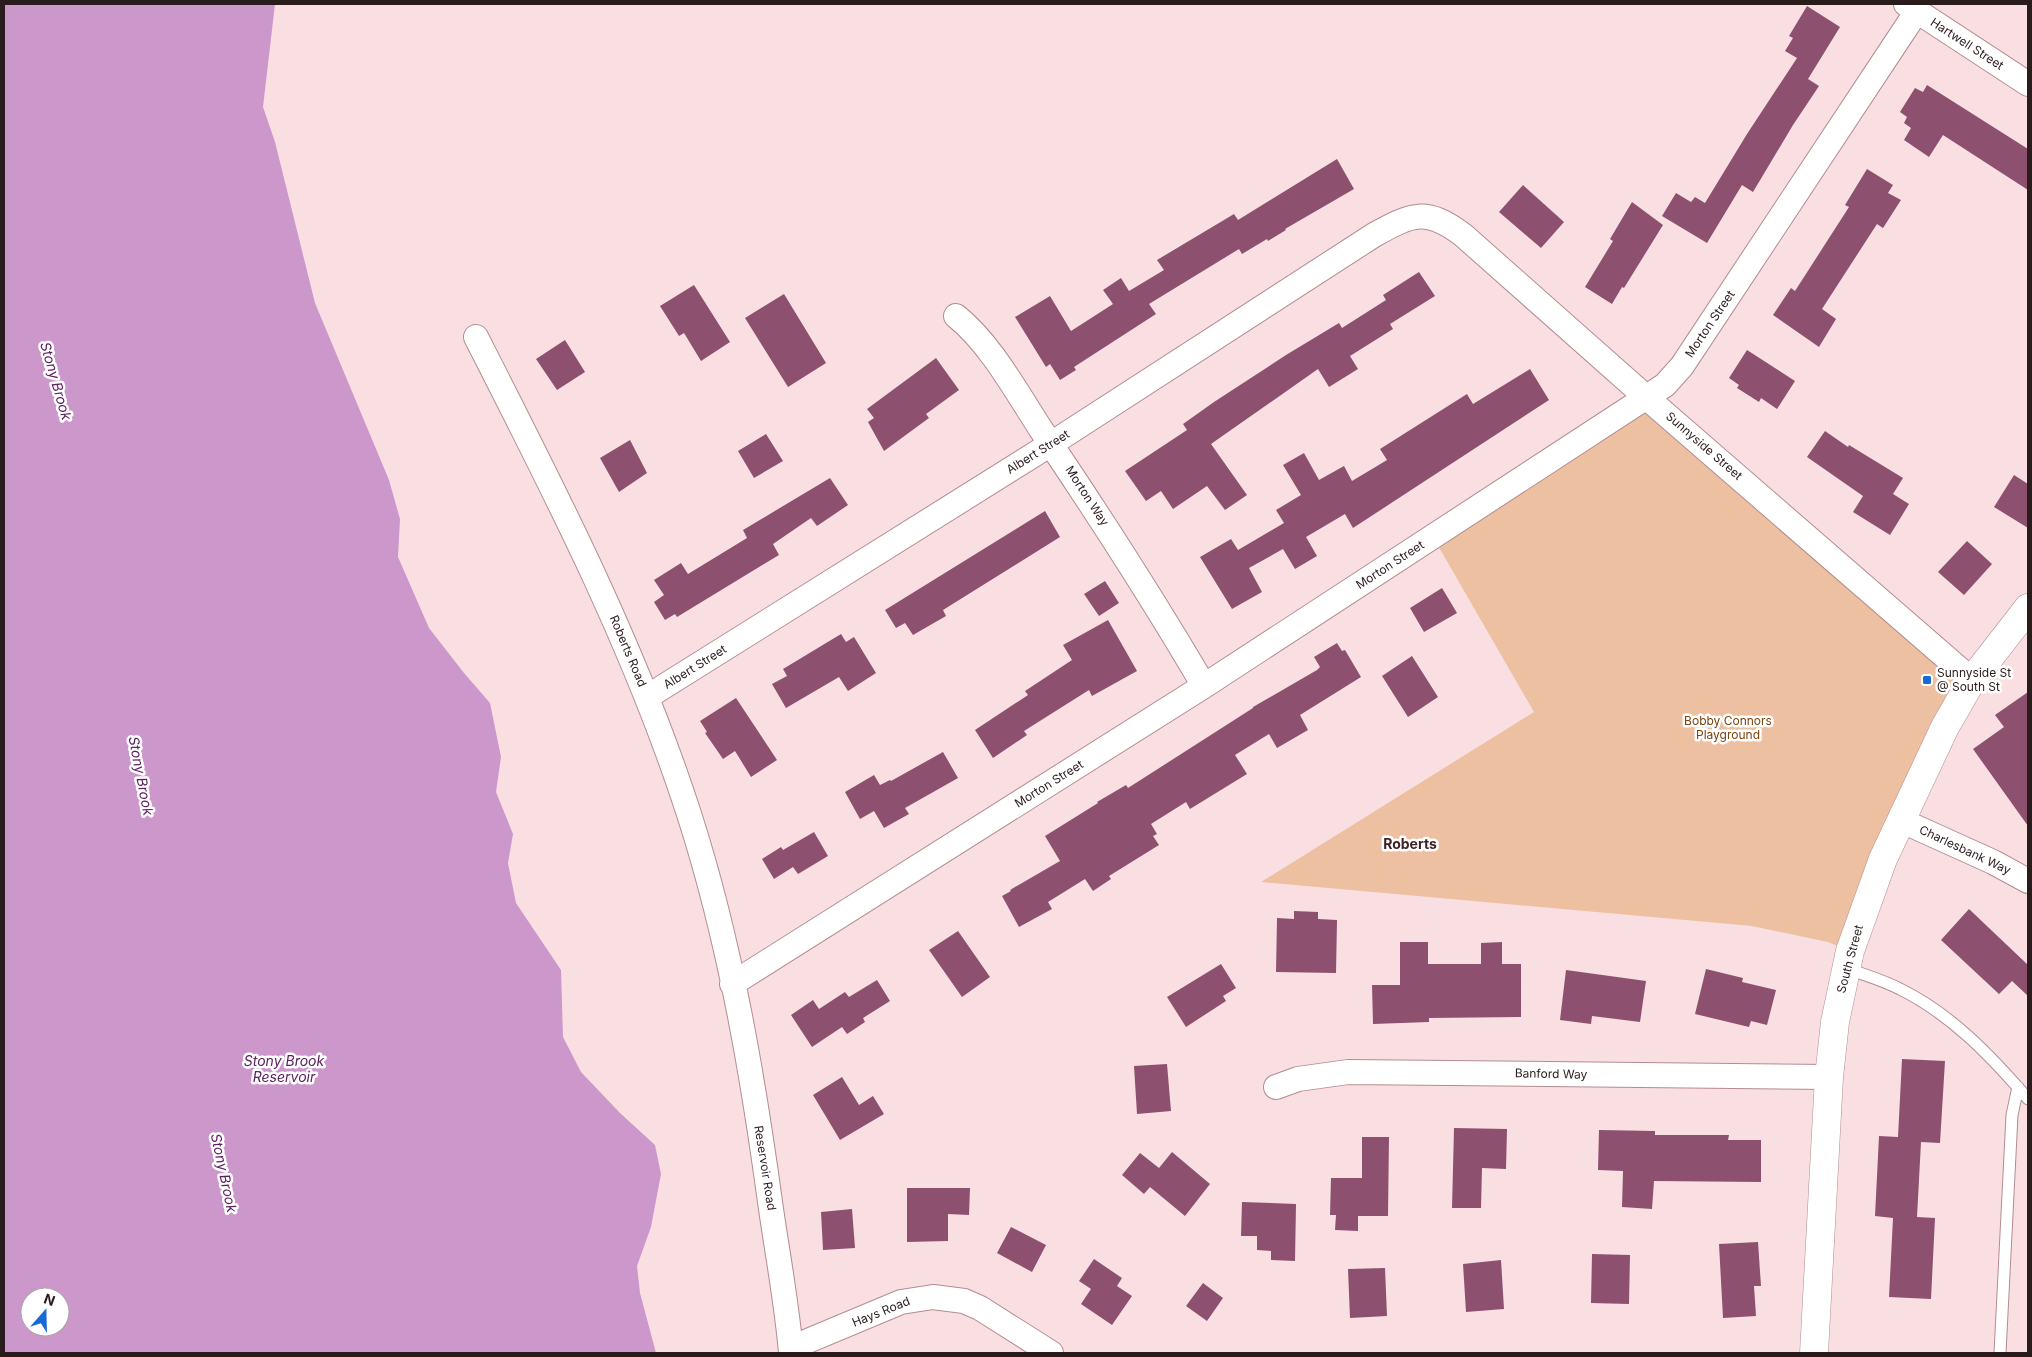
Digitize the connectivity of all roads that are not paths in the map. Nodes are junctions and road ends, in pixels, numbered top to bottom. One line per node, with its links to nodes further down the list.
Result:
1 (1912, 7): 2 (street, Hartwell Street); 6 (street, Morton Street)
2 (2028, 84)
3 (1431, 218): 6 (street, Sunnyside Street); 7 (street, Albert Street)
4 (956, 316): 7 (street, Morton Way)
5 (476, 337): 11 (street, Roberts Road)
6 (1647, 398): 9 (street, Sunnyside Street); 10 (street, Morton Street)
7 (1051, 444): 10 (street, Morton Way); 11 (street, Albert Street)
8 (2028, 608): 9 (main road, South Street)
9 (1972, 680): 12 (main road, South Street)
10 (1204, 686): 15 (street, Morton Street)
11 (648, 697): 15 (street, Roberts Road)
12 (1900, 820): 13 (street, Charlesbank Way); 14 (main road, South Street)
13 (2028, 881)
14 (1846, 968): 16 (main road, South Street); 18 (lane)
15 (732, 984): 20 (street, Reservoir Road)
16 (1829, 1077): 17 (street, Banford Way); 22 (main road, South Street)
17 (1276, 1087)
18 (2018, 1087): 19 (lane); 23 (lane)
19 (2028, 1099)
20 (791, 1351): 21 (street, Hays Road)
21 (1051, 1353)
22 (1814, 1353)
23 (2000, 1353)

